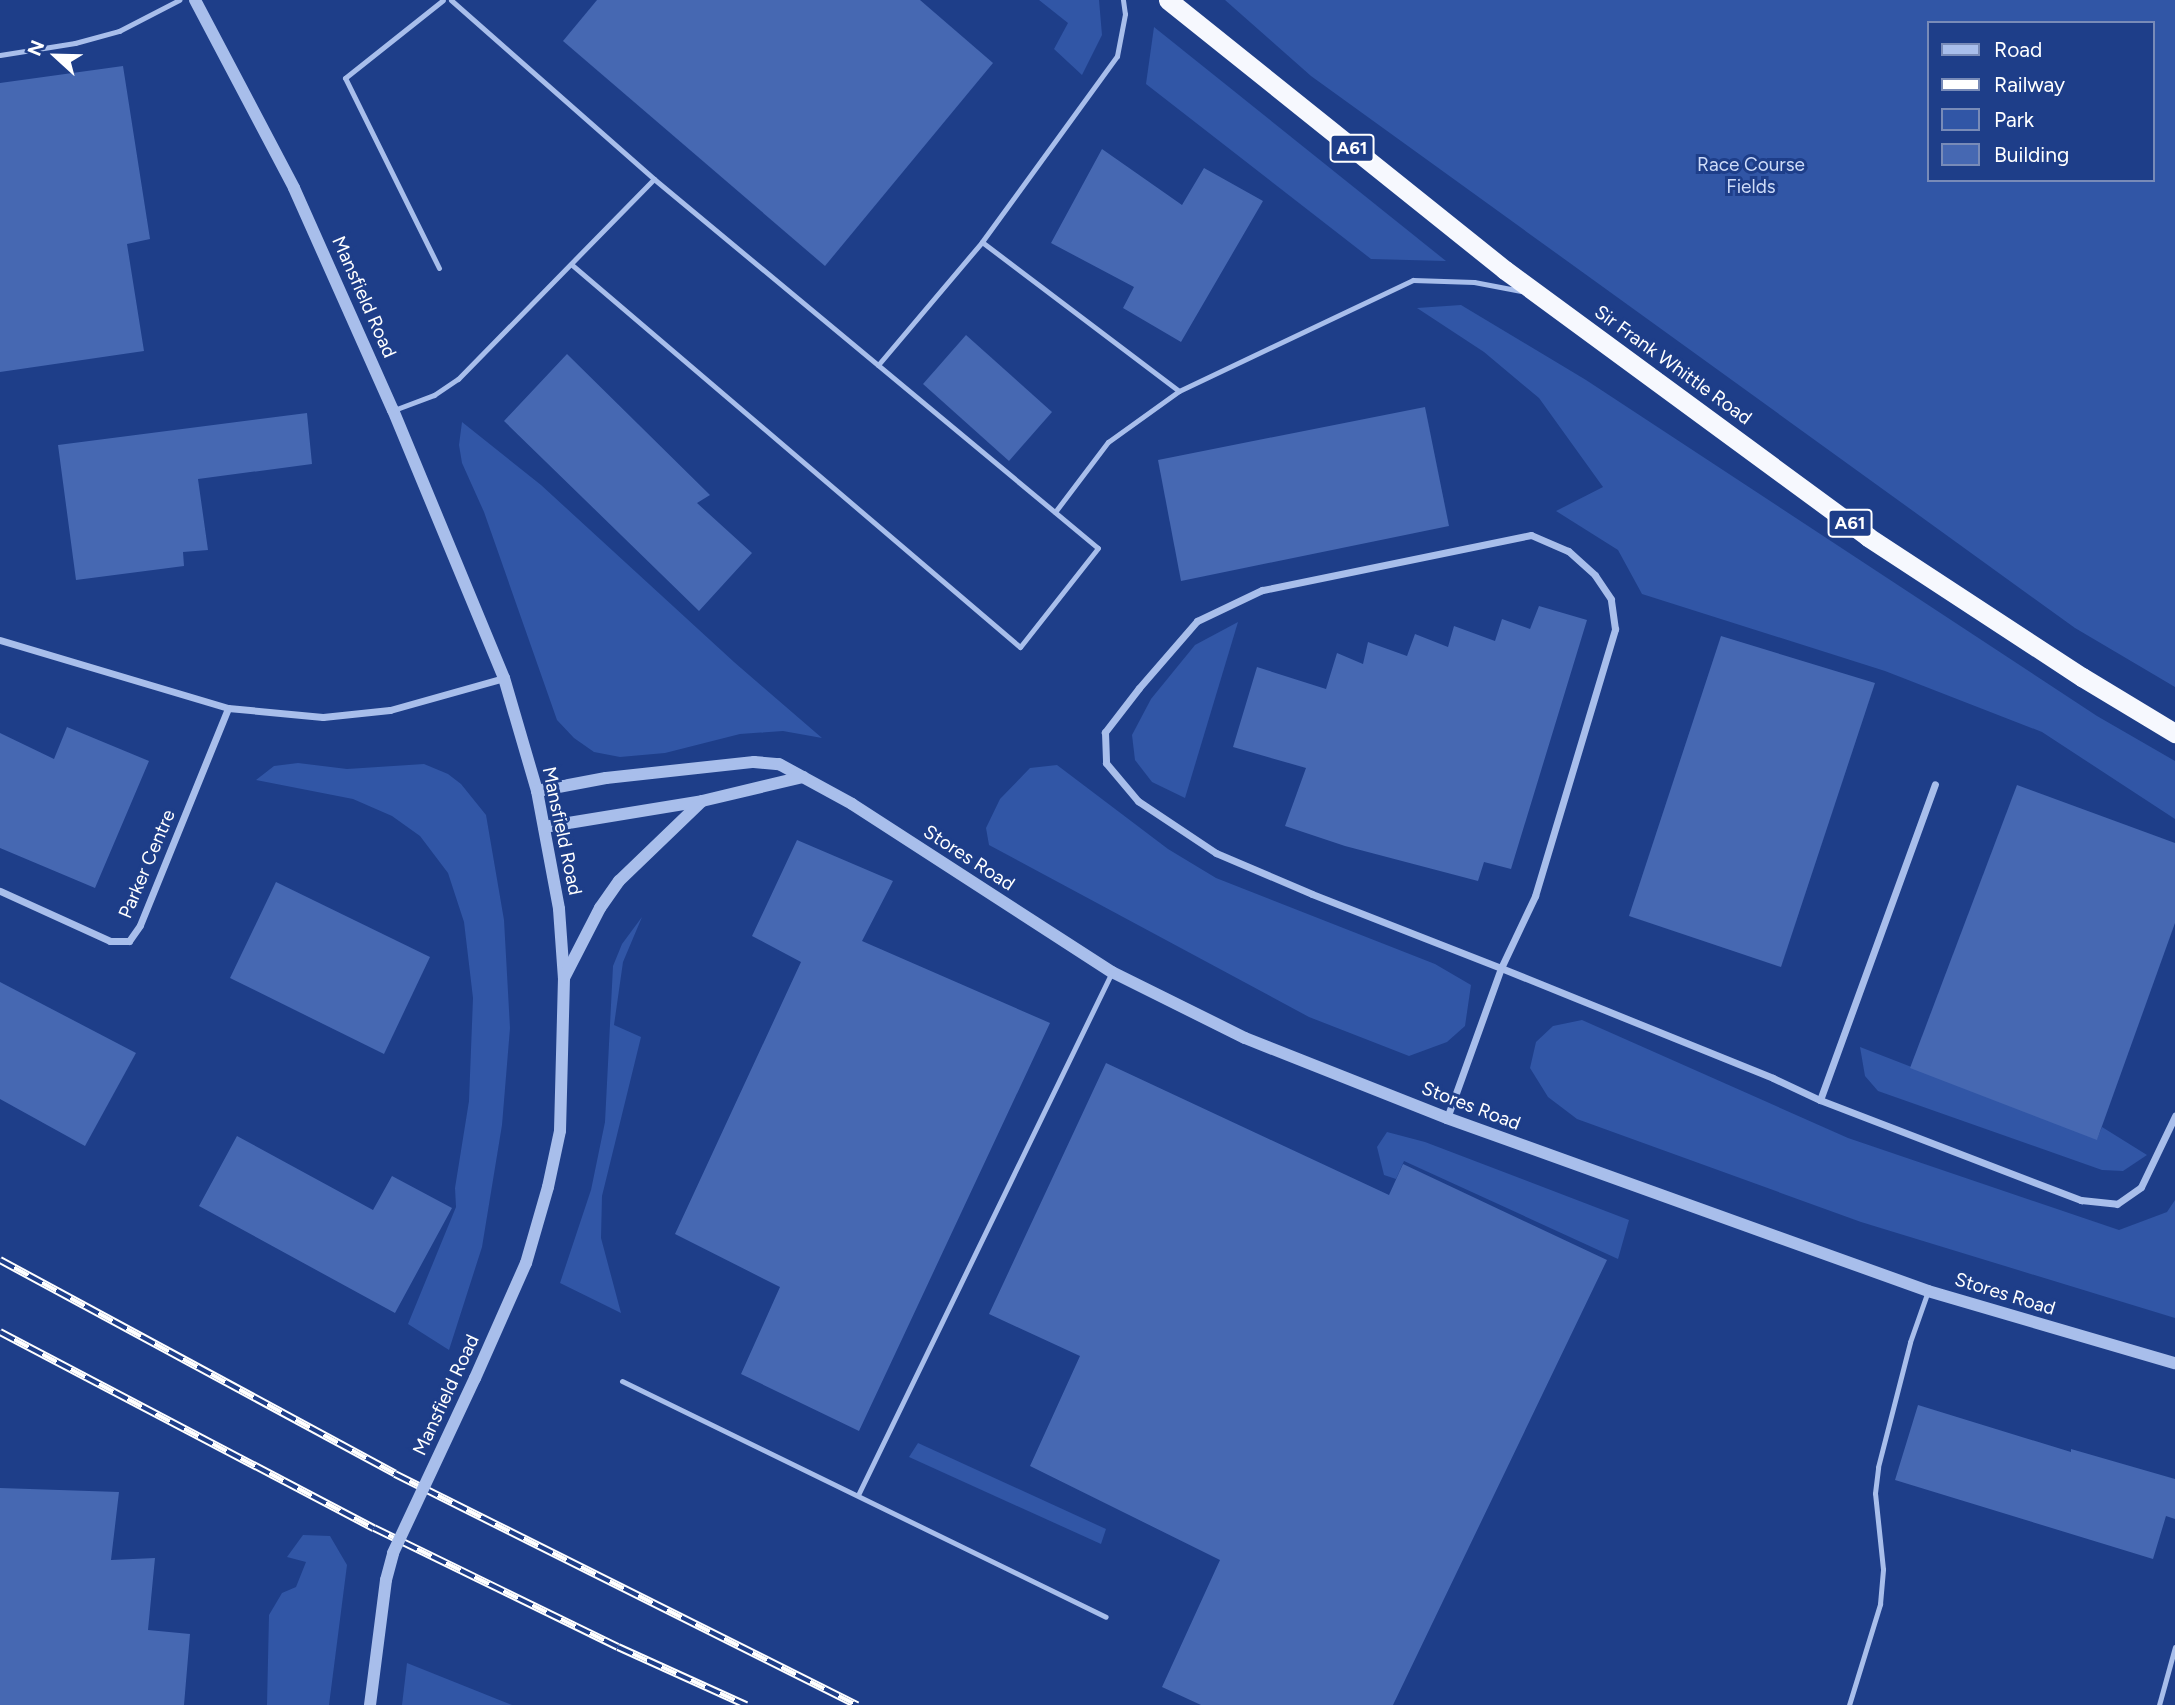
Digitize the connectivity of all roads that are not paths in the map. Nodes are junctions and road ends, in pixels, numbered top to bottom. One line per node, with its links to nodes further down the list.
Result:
1 (179, 0): 7 (lane)
2 (195, 0): 15 (street, Mansfield Road)
3 (443, 0): 11 (lane)
4 (451, 0): 8 (lane)
5 (1123, 0): 9 (lane)
6 (1168, 0): 12 (highway, Sir Frank Whittle Road / A61)
7 (0, 55)
8 (654, 179): 10 (lane); 13 (lane)
9 (982, 242): 13 (lane); 14 (lane)
10 (571, 264): 15 (lane); 16 (lane)
11 (439, 268)
12 (1538, 294): 14 (lane); 20 (highway, Sir Frank Whittle Road / A61)
13 (878, 365): 16 (lane)
14 (1179, 391): 16 (lane)
15 (393, 410): 18 (street, Mansfield Road)
16 (1055, 512)
17 (0, 640): 19 (street)
18 (504, 678): 19 (street); 23 (street, Mansfield Road)
19 (228, 708): 26 (street, Parker Centre)
20 (2175, 733)
21 (803, 777): 23 (street, Stores Road); 24 (street); 28 (street, Stores Road)
22 (1935, 784): 30 (street)
23 (537, 791): 25 (street, Mansfield Road)
24 (702, 801): 25 (street); 29 (street)
25 (544, 827): 29 (street, Mansfield Road)
26 (0, 891)
27 (1501, 968): 27 (street); 30 (street); 32 (street)
28 (1112, 972): 32 (street, Stores Road); 36 (lane)
29 (564, 978): 39 (street, Mansfield Road, bridge)
30 (1820, 1100): 31 (street)
31 (2175, 1116)
32 (1447, 1118): 33 (street, Stores Road)
33 (1928, 1291): 34 (street, Stores Road); 40 (lane)
34 (2175, 1363)
35 (622, 1381): 36 (lane)
36 (858, 1495): 37 (lane)
37 (1106, 1617)
38 (2175, 1647): 41 (lane)
39 (370, 1705)
40 (1849, 1705)
41 (2159, 1705)

